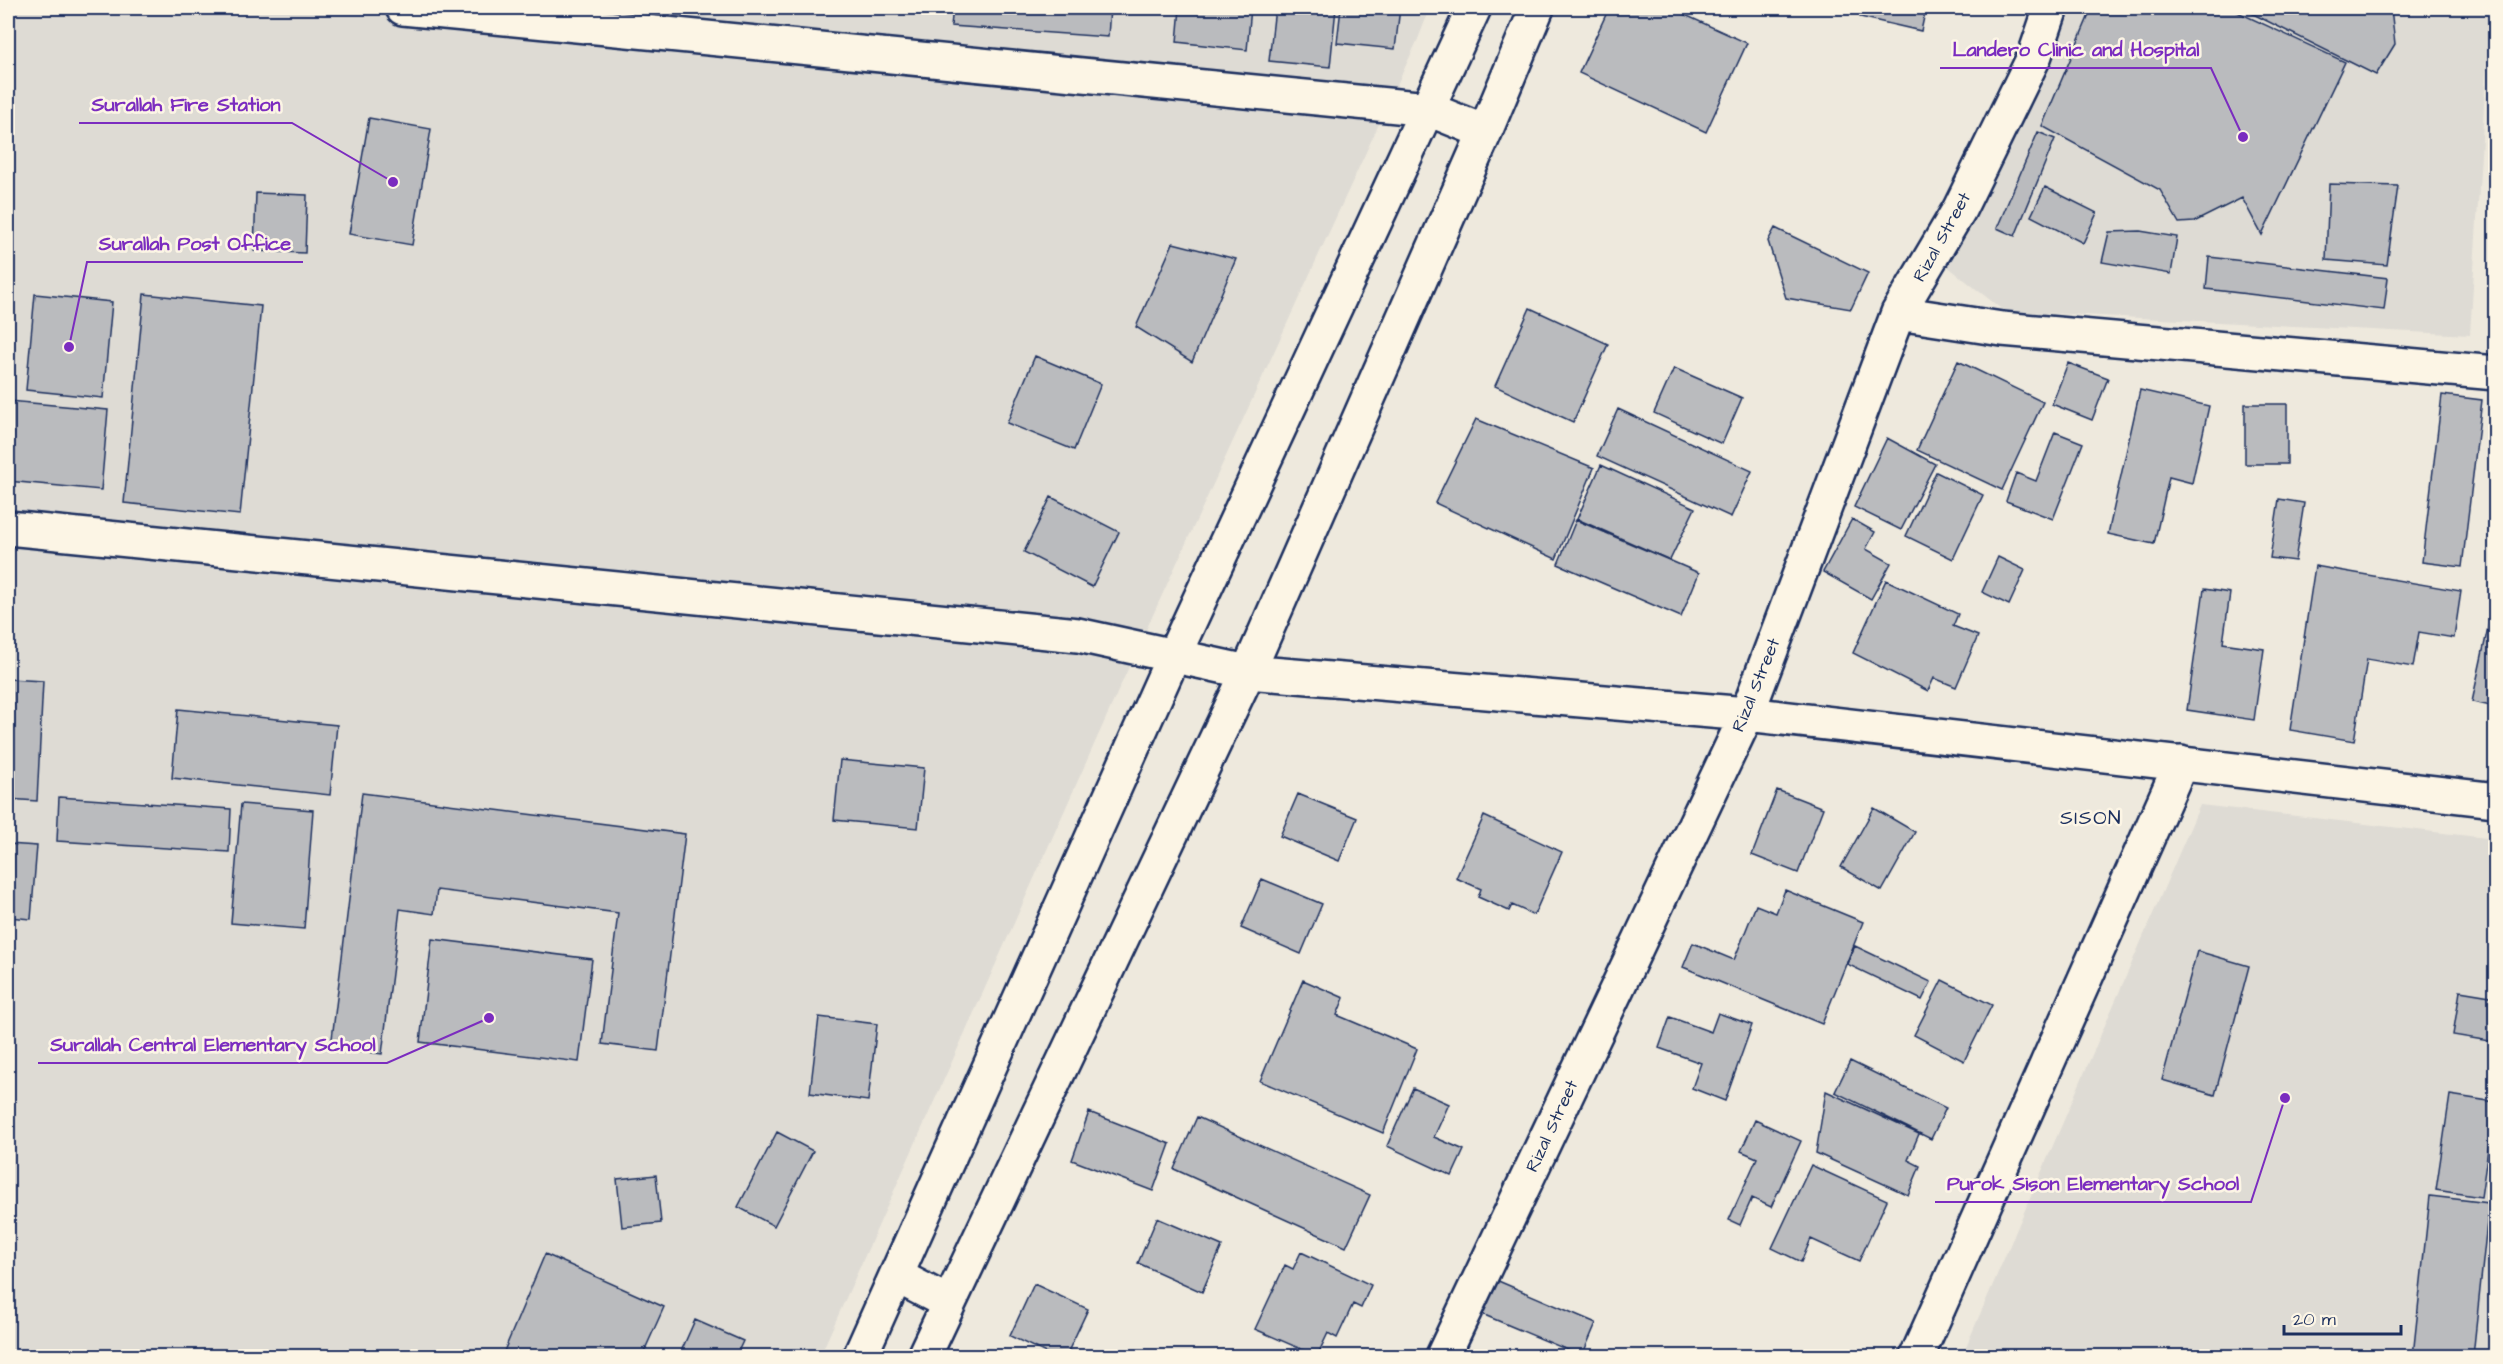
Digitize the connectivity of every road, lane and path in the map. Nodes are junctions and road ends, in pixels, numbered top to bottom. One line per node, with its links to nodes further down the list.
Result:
1 (404, 8): 5 (street)
2 (1474, 8): 5 (street)
3 (1537, 8): 6 (street)
4 (2051, 8): 7 (street, Rizal Street)
5 (1428, 110): 6 (street); 10 (street)
6 (1485, 132): 11 (street)
7 (1898, 313): 8 (street); 12 (street, Rizal Street)
8 (2496, 373)
9 (8, 528): 10 (street)
10 (1174, 655): 11 (street); 15 (street)
11 (1248, 672): 12 (street); 16 (street)
12 (1746, 714): 13 (street); 19 (street, Rizal Street)
13 (2181, 763): 14 (street); 20 (street)
14 (2496, 800)
15 (897, 1276): 16 (street); 17 (street)
16 (949, 1303): 18 (street)
17 (860, 1356)
18 (924, 1356)
19 (1443, 1356)
20 (1917, 1356)

